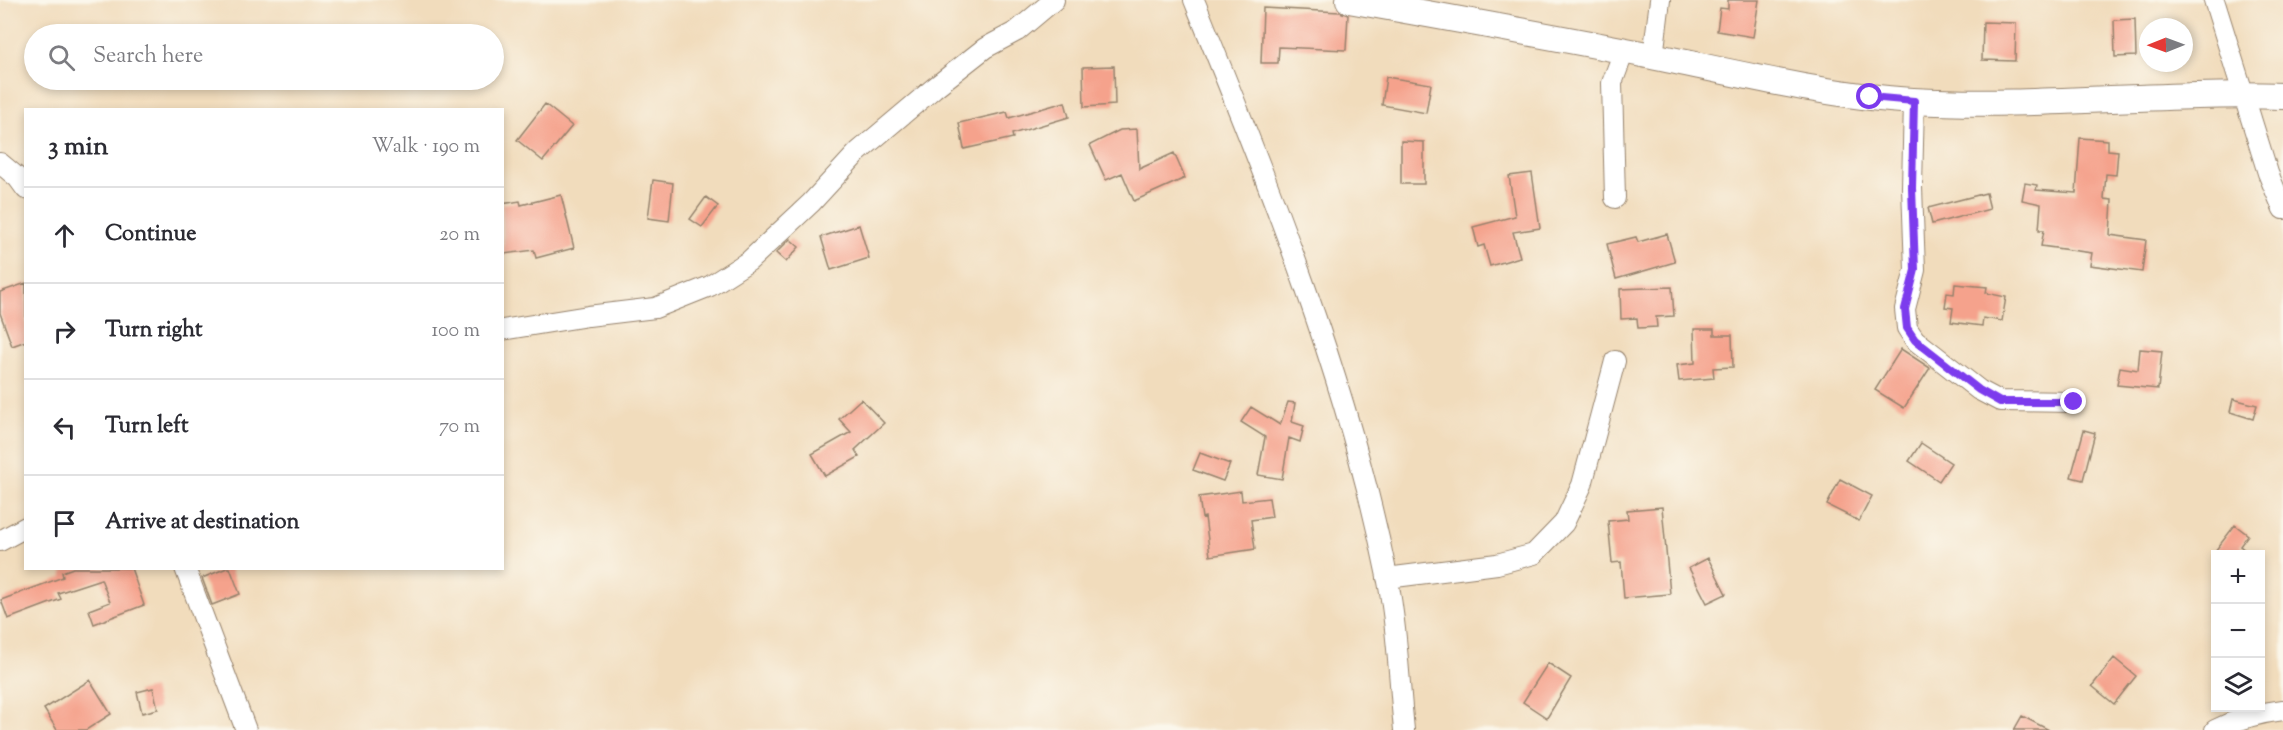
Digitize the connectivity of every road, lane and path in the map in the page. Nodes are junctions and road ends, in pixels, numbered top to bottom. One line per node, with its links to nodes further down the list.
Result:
1 (1054, 0): 15 (street)
2 (1194, 0): 21 (street)
3 (1349, 0): 6 (main road)
4 (1660, 0): 7 (street)
5 (2214, 0): 8 (street)
6 (1624, 51): 7 (main road); 13 (street)
7 (1653, 57): 10 (main road)
8 (2243, 94): 9 (main road); 10 (main road); 14 (street)
9 (2283, 96)
10 (1914, 101): 17 (street)
11 (0, 163): 12 (street)
12 (24, 187)
13 (1615, 198)
14 (2283, 208)
15 (504, 330)
16 (1615, 361): 21 (street)
17 (2074, 402)
18 (24, 528): 19 (street)
19 (0, 540)
20 (186, 570): 23 (street)
21 (1387, 578): 24 (street)
22 (2283, 710): 25 (street)
23 (246, 730)
24 (1404, 730)
25 (2215, 730)

